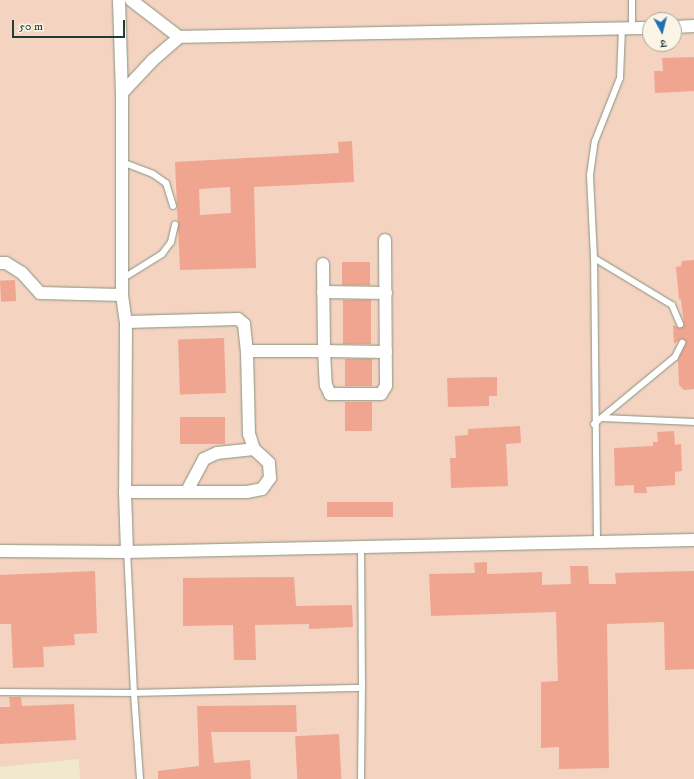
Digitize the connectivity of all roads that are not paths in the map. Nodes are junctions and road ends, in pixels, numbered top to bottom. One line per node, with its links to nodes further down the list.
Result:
1 (119, 0): 9 (street)
2 (131, 0): 8 (street)
3 (632, 0): 6 (lane)
4 (694, 26): 5 (street)
5 (682, 27)
6 (627, 28): 7 (street); 8 (street); 14 (lane)
7 (642, 28)
8 (179, 37): 9 (street)
9 (122, 93): 10 (street)
10 (122, 162): 11 (lane); 17 (street)
11 (173, 206)
12 (175, 224): 17 (lane)
13 (385, 240): 19 (street)
14 (594, 258): 22 (lane); 29 (lane)
15 (0, 263): 20 (street)
16 (323, 264): 18 (street)
17 (122, 279): 20 (street)
18 (324, 292): 19 (street); 25 (street)
19 (386, 293): 26 (street)
20 (122, 296): 21 (street)
21 (126, 322): 24 (street); 32 (street)
22 (680, 324)
23 (682, 343): 27 (lane)
24 (247, 350): 25 (street); 30 (street)
25 (324, 351): 26 (street); 26 (street)
26 (386, 352)
27 (602, 418): 28 (lane); 29 (lane)
28 (694, 422)
29 (594, 424): 33 (lane)
30 (254, 449): 31 (street); 31 (street)
31 (187, 490): 32 (street)
32 (125, 492): 37 (street)
33 (597, 540): 34 (street); 35 (street)
34 (694, 540)
35 (362, 547): 37 (street); 38 (lane)
36 (0, 551): 37 (street)
37 (128, 552): 40 (lane)
38 (362, 688): 40 (lane); 42 (lane)
39 (0, 692): 40 (lane)
40 (134, 693): 41 (lane)
41 (140, 779)
42 (361, 779)

